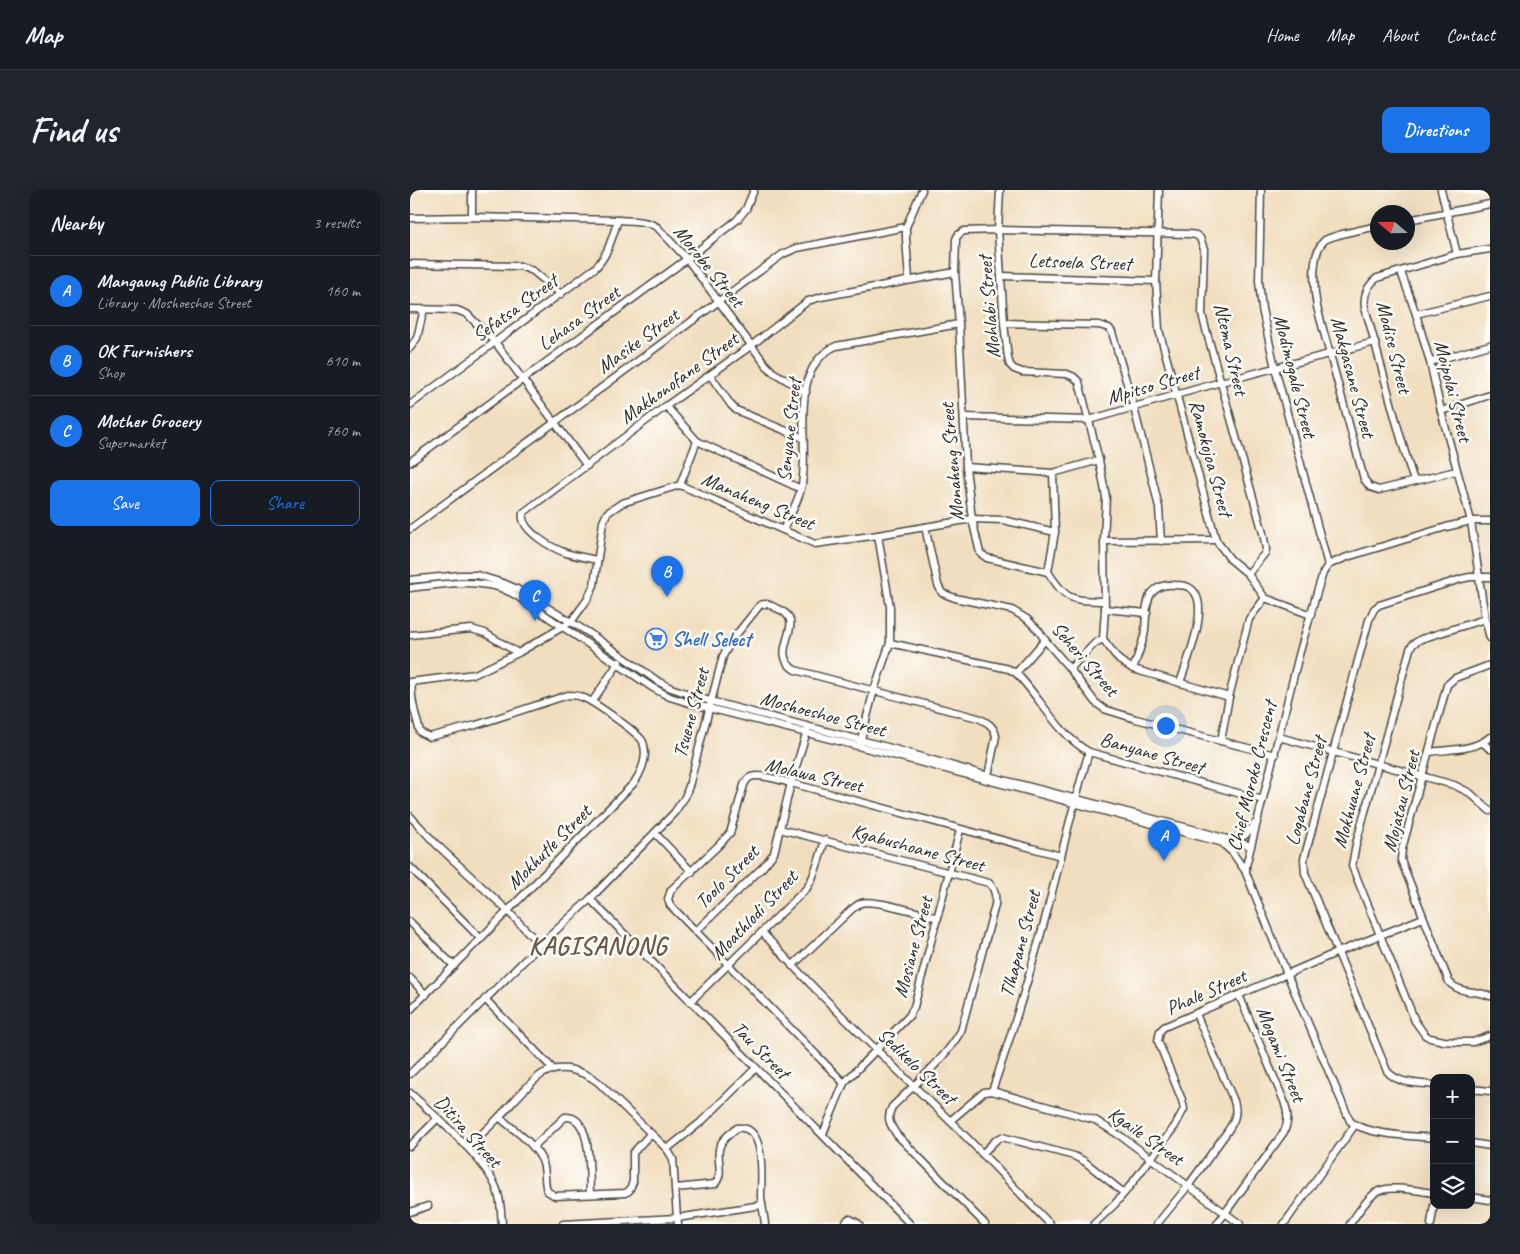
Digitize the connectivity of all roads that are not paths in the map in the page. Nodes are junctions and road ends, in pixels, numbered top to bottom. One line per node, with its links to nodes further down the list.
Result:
1 (472, 190): 10 (street)
2 (754, 190): 21 (street, Lehasa Street)
3 (922, 190): 14 (street)
4 (1000, 190): 16 (street, Mohlabi Street)
5 (1159, 190): 18 (street, Ramokojoa Street)
6 (1260, 190): 43 (street, Modimogale Street)
7 (1441, 190): 9 (street)
8 (1490, 204): 9 (street)
9 (1446, 212): 12 (street); 20 (street)
10 (472, 217): 11 (street, Morobe Street); 13 (street, Morobe Street)
11 (410, 218)
12 (1415, 219)
13 (618, 220): 21 (street, Morobe Street); 28 (street, Sefatsa Street)
14 (906, 227): 26 (street); 30 (street, Masike Street)
15 (1370, 228): 41 (street, Makgasane Street)
16 (998, 230): 17 (street, Ntema Street); 18 (street, Ntema Street); 25 (street, Mohlabi Street)
17 (964, 231): 23 (street, Monaheng Street)
18 (1158, 234): 27 (street, Ramokojoa Street); 46 (street, Ntema Street)
19 (1490, 249): 20 (street, Modise Street)
20 (1457, 254): 24 (street, Modise Street)
21 (687, 259): 30 (street, Morobe Street); 45 (street, Lehasa Street)
22 (410, 264): 28 (street)
23 (955, 272): 26 (street, Makhonofane Street); 34 (street, Monaheng Street)
24 (1401, 272): 33 (street, Moipolai Street); 37 (street, Modise Street)
25 (1002, 276): 27 (street, Letsoela Street); 35 (street, Mohlabi Street)
26 (909, 280): 38 (street, Makhonofane Street)
27 (1156, 281): 48 (street, Ramokojoa Street)
28 (561, 294): 36 (street, Sefatsa Street)
29 (1490, 296): 33 (street)
30 (718, 302): 38 (street, Morobe Street); 56 (street, Masike Street)
31 (410, 309): 32 (street)
32 (424, 309): 36 (street); 40 (street)
33 (1416, 314): 42 (street, Moipolai Street)
34 (959, 324): 47 (street, Senyane Street); 54 (street, Monaheng Street)
35 (1004, 324): 52 (street); 55 (street, Mohlabi Street)
36 (495, 342): 45 (street); 50 (street, Sefatsa Street)
37 (1375, 342): 41 (street, Mpitso Street); 65 (street, Modise Street)
38 (752, 345): 44 (street, Makhonofane Street); 47 (street, Morobe Street)
39 (1490, 345): 42 (street)
40 (410, 348)
41 (1330, 353): 43 (street, Mpitso Street); 65 (street, Makgasane Street)
42 (1430, 362): 53 (street, Moipolai Street)
43 (1276, 368): 46 (street, Mpitso Street); 80 (street, Modimogale Street)
44 (710, 375): 51 (street, Makhonofane Street); 57 (street)
45 (523, 380): 56 (street); 60 (street, Lehasa Street)
46 (1221, 382): 48 (street, Mpitso Street); 82 (street, Ntema Street)
47 (806, 392): 57 (street, Senyane Street)
48 (1177, 395): 52 (street, Mpitso Street); 76 (street, Ramokojoa Street)
49 (1490, 395): 53 (street)
50 (410, 405)
51 (666, 406): 58 (street); 61 (street, Makhonofane Street)
52 (1134, 408): 55 (street, Mpitso Street); 78 (street)
53 (1441, 411): 63 (street, Moipolai Street)
54 (964, 417): 55 (street, Mpitso Street); 62 (street, Monaheng Street)
55 (1089, 420): 59 (street, Mohlabi Street)
56 (554, 423): 61 (street); 72 (street, Masike Street)
57 (803, 438): 67 (street, Senyane Street)
58 (697, 441): 66 (street); 67 (street)
59 (1100, 460): 64 (street); 77 (street, Mohlabi Street)
60 (410, 462)
61 (587, 466): 79 (street, Makhonofane Street)
62 (966, 466): 64 (street); 68 (street, Monaheng Street)
63 (1456, 471): 65 (street, Makgasane Street); 70 (street, Moipolai Street)
64 (1054, 473): 74 (street)
65 (1414, 481)
66 (680, 485): 73 (street, Manaheng Street); 79 (street)
67 (801, 489): 73 (street, Senyane Street)
68 (972, 519): 71 (street, Manaheng Street); 74 (street, Manaheng Street); 81 (street, Monaheng Street)
69 (1490, 520): 70 (street)
70 (1471, 521): 80 (street); 84 (street, Moipolai Street)
71 (925, 527): 75 (street, Manaheng Street); 98 (street, Seheri Street)
72 (410, 529)
73 (783, 530): 75 (street, Manaheng Street)
74 (1055, 532): 81 (street)
75 (878, 535): 99 (street)
76 (1216, 540): 78 (street); 82 (street, Ramokojoa Street)
77 (1104, 541): 78 (street); 88 (street, Mohlabi Street)
78 (1161, 541)
79 (597, 560): 93 (street)
80 (1328, 565): 91 (street, Chief Moroko Crescent)
81 (1048, 572): 88 (street)
82 (1248, 574): 87 (street)
83 (1490, 577): 84 (street, Logabane Street)
84 (1479, 578): 92 (street, Moipolai Street); 123 (street, Logabane Street)
85 (410, 580): 93 (street, Moshoeshoe Street)
86 (410, 588): 94 (street, Moshoeshoe Street)
87 (1265, 598): 91 (street); 110 (street)
88 (1104, 601): 89 (street, Mohlabi Street)
89 (1105, 609): 90 (street); 97 (street, Mohlabi Street)
90 (1147, 613): 105 (street); 108 (street)
91 (1311, 615): 116 (street, Chief Moroko Crescent)
92 (1485, 619): 96 (street, Moipolai Street); 125 (street, Mokhuane Street)
93 (571, 622): 94 (street); 101 (street, Moshoeshoe Street)
94 (564, 627): 100 (street); 102 (street, Moshoeshoe Street)
95 (410, 635): 100 (street)
96 (1490, 638)
97 (1103, 639): 104 (street); 105 (street)
98 (1044, 640): 104 (street, Seheri Street); 106 (street)
99 (890, 643): 106 (street); 109 (street)
100 (518, 653): 107 (street)
101 (622, 656): 102 (street); 111 (street, Moshoeshoe Street)
102 (618, 663): 112 (street); 113 (street, Moshoeshoe Street)
103 (1490, 665): 122 (street, Mojatau Street)
104 (1070, 669): 117 (street, Seheri Street)
105 (1133, 669): 108 (street)
106 (1016, 673): 121 (street, Banyane Street)
107 (411, 682): 112 (street, Mokhutle Street)
108 (1180, 683): 110 (street)
109 (874, 690): 111 (street, Tsuene Street); 119 (street); 126 (street, Tsuene Street)
110 (1229, 697): 117 (street)
111 (710, 701): 113 (street, Tsuene Street); 114 (street, Moshoeshoe Street)
112 (592, 702): 146 (street, Mokhutle Street)
113 (709, 709): 114 (street, Moshoeshoe Street); 136 (street, Tsuene Street)
114 (807, 730): 119 (street, Moshoeshoe Street); 128 (street, Toolo Street)
115 (1490, 737): 118 (street)
116 (1279, 738): 123 (street); 124 (street, Chief Moroko Crescent)
117 (1221, 741): 124 (street, Seheri Street)
118 (1483, 743): 120 (street); 122 (street)
119 (860, 744): 126 (street, Moshoeshoe Street); 129 (street, Moshoeshoe Street)
120 (1490, 749)
121 (1089, 752): 129 (street, Tlhapane Street); 130 (street, Banyane Street)
122 (1429, 752): 127 (street, Mojatau Street)
123 (1333, 753): 125 (street); 155 (street, Logabane Street)
124 (1275, 755): 130 (street, Chief Moroko Crescent)
125 (1377, 765): 127 (street); 152 (street, Mokhuane Street)
126 (988, 776): 129 (street, Moshoeshoe Street)
127 (1423, 776): 131 (street); 148 (street, Mojatau Street)
128 (791, 784): 134 (street, Toolo Street); 135 (street, Molawa Street); 142 (street, Molawa Street)
129 (1075, 800): 138 (street, Moshoeshoe Street); 140 (street, Tlhapane Street)
130 (1263, 800): 133 (street, Chief Moroko Crescent)
131 (1490, 811)
132 (410, 816): 146 (street)
133 (1259, 816): 138 (street); 139 (street, Chief Moroko Crescent)
134 (780, 829): 137 (street, Kgabushoane Street); 150 (street, Toolo Street)
135 (960, 830): 140 (street, Molawa Street); 143 (street, Mosiane Street)
136 (655, 833): 142 (street); 145 (street, Tsuene Street)
137 (825, 840): 143 (street, Kgabushoane Street); 151 (street, Moathlodi Street)
138 (1220, 840): 139 (street, Moshoeshoe Street); 144 (street)
139 (1251, 848): 144 (street, Chief Moroko Crescent)
140 (1061, 856): 178 (street, Tlhapane Street)
141 (410, 867): 153 (street)
142 (692, 872): 150 (street, Molawa Street)
143 (949, 873): 147 (street, Mosiane Street); 175 (street, Kgabushoane Street)
144 (1246, 873): 159 (street, Chief Moroko Crescent)
145 (590, 899): 154 (street, Tsuene Street); 165 (street, Tau Street)
146 (508, 911): 153 (street, Mokhutle Street); 154 (street)
147 (938, 918): 158 (street); 169 (street, Mosiane Street)
148 (1423, 918): 152 (street, Phale Street); 163 (street, Mojatau Street)
149 (410, 922): 157 (street)
150 (696, 931): 156 (street, Molawa Street)
151 (762, 932): 156 (street, Moathlodi Street); 158 (street, Sedikelo Street)
152 (1380, 935): 155 (street, Phale Street); 168 (street, Mokhuane Street)
153 (481, 939): 157 (street, Mokhutle Street)
154 (540, 945): 164 (street, Tsuene Street)
155 (1338, 952): 159 (street, Phale Street); 174 (street, Logabane Street)
156 (729, 965): 165 (street, Moathlodi Street); 173 (street, Molawa Street)
157 (454, 966): 161 (street, Mokhutle Street)
158 (792, 966): 169 (street, Sedikelo Street)
159 (1287, 974): 162 (street, Phale Street); 183 (street, Chief Moroko Crescent)
160 (410, 978): 161 (street)
161 (426, 994): 166 (street, Mokhutle Street)
162 (1239, 995): 167 (street, Phale Street); 206 (street, Mogami Street)
163 (1490, 996)
164 (485, 1000): 171 (street); 172 (street, Tsuene Street)
165 (690, 1002): 170 (street, Tau Street)
166 (410, 1010)
167 (1196, 1014): 194 (street, Phale Street); 195 (street)
168 (1490, 1036)
169 (877, 1049): 173 (street, Mosiane Street); 175 (street, Sedikelo Street)
170 (756, 1068): 185 (street, Tau Street); 192 (street)
171 (554, 1070): 180 (street); 184 (street)
172 (410, 1074)
173 (844, 1083): 185 (street, Mosiane Street)
174 (1430, 1085)
175 (913, 1086): 182 (street, Sedikelo Street); 214 (street, Kgabushoane Street)
176 (1475, 1089): 177 (street)
177 (1490, 1090)
178 (992, 1091): 182 (street); 194 (street, Kgaile Street)
179 (410, 1093): 181 (street, Ditira Street)
180 (499, 1117): 190 (street); 191 (street)
181 (437, 1119): 188 (street); 190 (street, Ditira Street)
182 (950, 1121): 193 (street, Sedikelo Street)
183 (1355, 1125): 186 (street); 220 (street)
184 (650, 1134): 192 (street); 199 (street)
185 (823, 1134): 213 (street, Tau Street)
186 (1430, 1138)
187 (1475, 1144): 189 (street)
188 (410, 1146)
189 (1490, 1146)
190 (466, 1147): 208 (street, Ditira Street)
191 (533, 1147): 199 (street); 199 (street)
192 (667, 1149): 196 (street)
193 (982, 1154): 198 (street); 215 (street, Sedikelo Street)
194 (1151, 1158): 195 (street, Kgaile Street); 198 (street, Phale Street)
195 (1188, 1186): 206 (street, Kgaile Street); 217 (street)
196 (676, 1188): 202 (street); 207 (street)
197 (1430, 1192): 221 (street)
198 (1124, 1193): 216 (street, Phale Street)
199 (590, 1194)
200 (1475, 1198): 201 (street)
201 (1490, 1200)
202 (762, 1205): 207 (street); 210 (street)
203 (428, 1206): 205 (street)
204 (1433, 1209): 222 (street)
205 (410, 1212)
206 (1225, 1214): 218 (street, Mogami Street); 219 (street, Kgaile Street)
207 (678, 1221): 209 (street)
208 (502, 1224)
209 (563, 1224)
210 (765, 1224)
211 (845, 1224): 212 (street)
212 (859, 1224)
213 (910, 1224)
214 (985, 1224)
215 (1050, 1224)
216 (1094, 1224)
217 (1158, 1224)
218 (1217, 1224)
219 (1240, 1224)
220 (1284, 1224)
221 (1350, 1224)
222 (1431, 1224)

